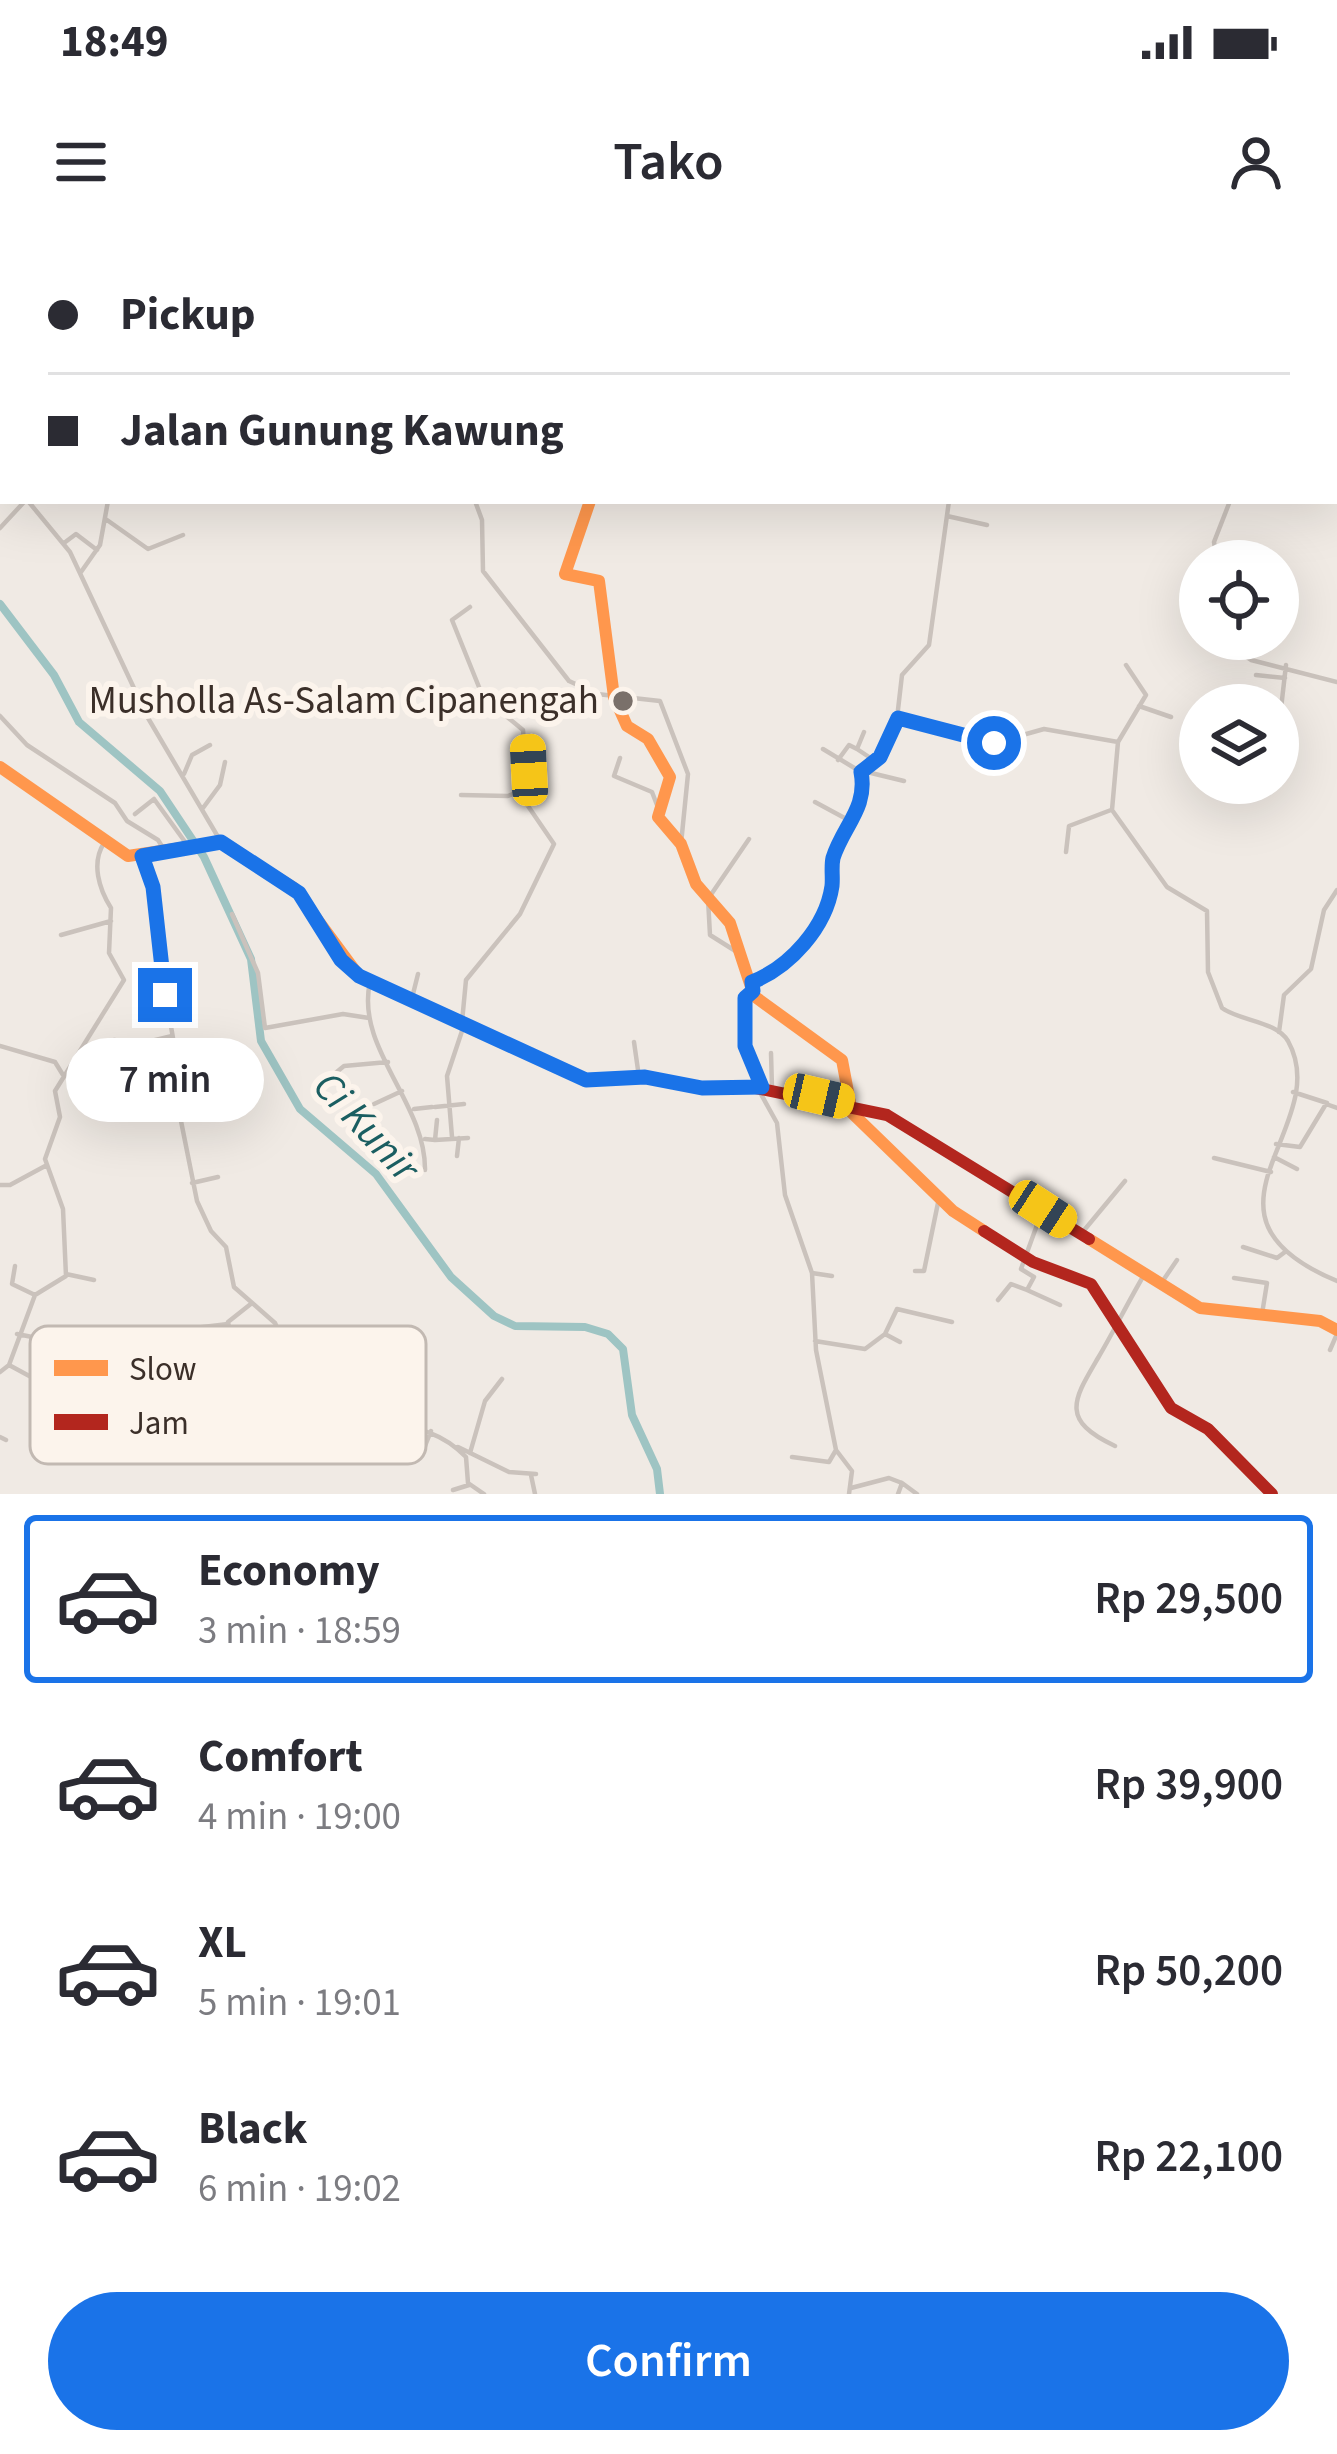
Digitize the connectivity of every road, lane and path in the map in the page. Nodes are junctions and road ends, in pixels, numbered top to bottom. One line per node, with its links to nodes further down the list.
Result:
1 (24, 504): 11 (street)
2 (30, 504): 14 (street)
3 (108, 504): 9 (street)
4 (476, 504): 25 (street)
5 (589, 504): 25 (street)
6 (949, 504): 8 (street)
7 (1229, 504): 13 (street)
8 (947, 516): 10 (street); 29 (street)
9 (107, 520): 12 (street); 15 (street)
10 (987, 525)
11 (0, 528)
12 (184, 535)
13 (1216, 540)
14 (63, 543): 15 (street); 16 (street)
15 (97, 550): 16 (street)
16 (81, 572): 41 (street)
17 (470, 607): 43 (street)
18 (1251, 660): 20 (street)
19 (1126, 664): 26 (street)
20 (1286, 665): 22 (street); 23 (street)
21 (1256, 675): 22 (street)
22 (1286, 678): 24 (street)
23 (1337, 682)
24 (1285, 684)
25 (613, 693): 46 (street); 55 (street)
26 (1139, 706): 28 (street); 31 (street)
27 (0, 716): 56 (street)
28 (1172, 717)
29 (898, 718): 31 (street); 37 (street)
30 (864, 732): 33 (street)
31 (1118, 742): 48 (street)
32 (210, 746): 41 (street)
33 (856, 748): 36 (street); 37 (street)
34 (823, 749): 36 (street)
35 (620, 758): 46 (street)
36 (838, 760): 40 (street)
37 (875, 761): 40 (street)
38 (225, 762): 47 (street)
39 (0, 766): 53 (street)
40 (864, 772): 42 (street); 50 (street)
41 (184, 774): 47 (street)
42 (904, 782)
43 (528, 788): 44 (street); 70 (street)
44 (461, 794)
45 (815, 802): 50 (street)
46 (657, 805): 55 (street)
47 (203, 808): 52 (street)
48 (1112, 810): 57 (street); 71 (street)
49 (135, 814): 54 (street)
50 (852, 822): 67 (street)
51 (749, 839): 60 (street)
52 (221, 842): 54 (street); 66 (street)
53 (104, 843): 58 (street); 62 (street)
54 (194, 844): 56 (street)
55 (681, 844): 60 (street)
56 (165, 852): 58 (street)
57 (1066, 852)
58 (142, 856): 72 (street)
59 (1337, 890): 71 (street)
60 (708, 899): 64 (street); 64 (street)
61 (232, 914): 69 (street)
62 (111, 921): 63 (street); 78 (street)
63 (61, 935)
64 (745, 960): 67 (street)
65 (418, 974): 68 (street)
66 (370, 982): 68 (street); 69 (street)
67 (752, 987): 81 (street); 87 (street)
68 (411, 1000): 70 (street)
69 (369, 1018): 77 (street)
70 (464, 1023): 80 (street); 88 (street)
71 (1279, 1032): 83 (street)
72 (172, 1036): 73 (street); 105 (street)
73 (114, 1040)
74 (634, 1042): 80 (street)
75 (0, 1046): 78 (street)
76 (771, 1053): 81 (street)
77 (389, 1062): 79 (street); 82 (street)
78 (64, 1075): 99 (street)
79 (333, 1076)
80 (638, 1078): 81 (street)
81 (764, 1088): 87 (street); 118 (street)
82 (403, 1091): 85 (street); 90 (street)
83 (1293, 1092): 84 (street); 95 (street)
84 (1328, 1103): 89 (street); 95 (street)
85 (374, 1104)
86 (464, 1104): 88 (street)
87 (850, 1104): 107 (street); 110 (street)
88 (448, 1106): 90 (street); 92 (street)
89 (1337, 1108)
90 (412, 1109): 93 (street)
91 (437, 1120): 94 (street)
92 (460, 1137): 94 (street); 96 (street)
93 (425, 1139): 94 (street); 101 (street)
94 (435, 1140)
95 (1276, 1144): 97 (street)
96 (457, 1156)
97 (1274, 1157): 100 (street); 102 (street)
98 (1214, 1158): 102 (street)
99 (47, 1165): 106 (street); 109 (street)
100 (1297, 1168)
101 (425, 1170)
102 (1271, 1172): 113 (street)
103 (218, 1178): 105 (street)
104 (1125, 1181): 111 (street)
105 (192, 1184): 129 (street)
106 (0, 1185)
107 (940, 1197): 114 (street); 117 (street)
108 (74, 1206): 109 (street)
109 (63, 1209): 119 (street)
110 (1043, 1209): 111 (street); 114 (street)
111 (1082, 1234): 120 (street)
112 (1243, 1247): 113 (street)
113 (1285, 1252): 124 (street)
114 (1024, 1256): 126 (street); 133 (street)
115 (1177, 1260): 125 (street)
116 (15, 1266): 127 (street)
117 (915, 1271)
118 (812, 1273): 121 (street); 141 (street)
119 (66, 1274): 123 (street); 127 (street)
120 (1144, 1275): 125 (street); 133 (street)
121 (832, 1276)
122 (1234, 1278): 131 (street)
123 (94, 1280)
124 (1337, 1281)
125 (1160, 1285): 131 (street)
126 (1027, 1290): 128 (street); 130 (street)
127 (35, 1295): 138 (street)
128 (998, 1300)
129 (252, 1303): 134 (street); 136 (street)
130 (1060, 1305)
131 (1262, 1316): 137 (street)
132 (952, 1322): 139 (street)
133 (1117, 1322): 149 (street); 162 (street)
134 (228, 1324): 135 (street)
135 (211, 1326)
136 (274, 1326)
137 (1337, 1332): 143 (street)
138 (17, 1334): 140 (street); 144 (street)
139 (885, 1334): 141 (street); 142 (street)
140 (30, 1337)
141 (814, 1341): 151 (street)
142 (900, 1342)
143 (1330, 1350)
144 (4, 1368)
145 (502, 1379): 152 (street)
146 (426, 1430): 147 (street)
147 (431, 1431): 148 (street); 150 (street)
148 (426, 1444)
149 (1115, 1446)
150 (457, 1447): 152 (street); 155 (street)
151 (836, 1450): 153 (street); 157 (street)
152 (470, 1453): 159 (street)
153 (792, 1457)
154 (902, 1483): 157 (street); 160 (street); 161 (street)
155 (469, 1485): 156 (street); 158 (street)
156 (452, 1490)
157 (850, 1491)
158 (484, 1494)
159 (536, 1494)
160 (898, 1494)
161 (916, 1494)
162 (1272, 1494)

